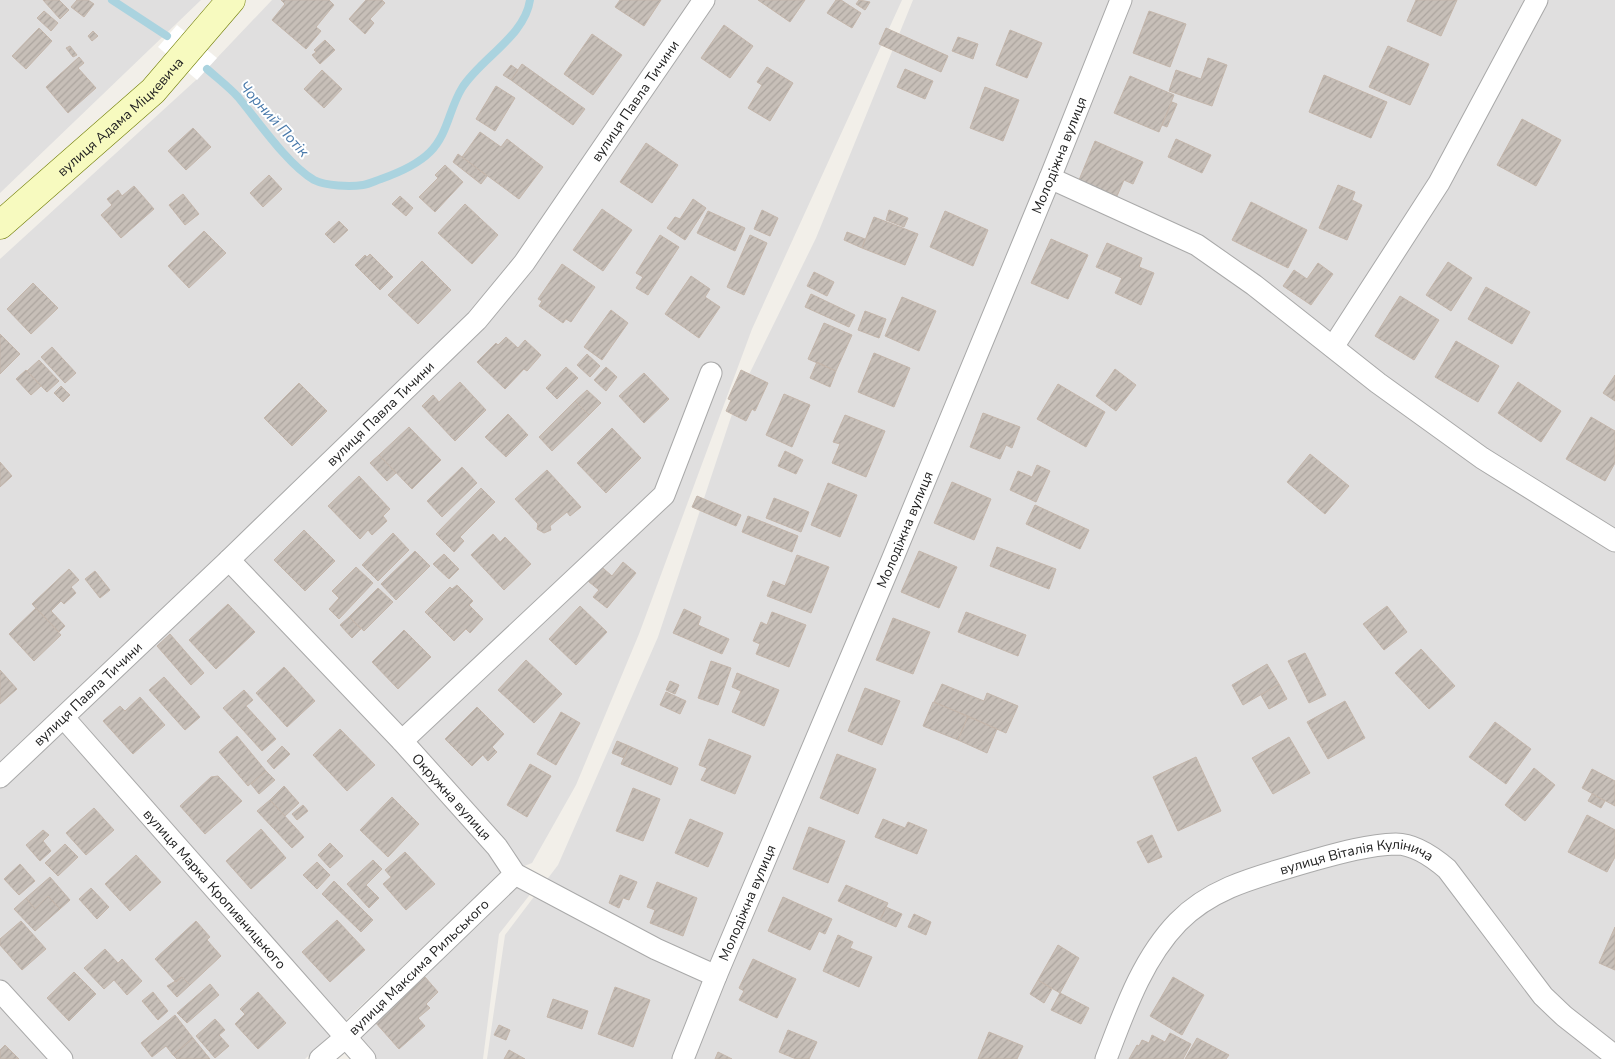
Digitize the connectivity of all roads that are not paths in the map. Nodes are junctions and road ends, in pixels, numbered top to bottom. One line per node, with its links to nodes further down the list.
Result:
1 (231, 0): 6 (street, вулиця Адама Міцкевича)
2 (704, 0): 10 (street, вулиця Павла Тичини)
3 (1122, 0): 5 (street, Молодіжна вулиця)
4 (1537, 0): 7 (street)
5 (1050, 178): 7 (street); 15 (street, Молодіжна вулиця)
6 (0, 224)
7 (1333, 348): 9 (street)
8 (710, 373): 12 (street)
9 (1615, 541)
10 (229, 560): 11 (street, вулиця Павла Тичини); 12 (street, Окружна вулиця)
11 (64, 718): 13 (street, вулиця Павла Тичини); 17 (street, вулиця Марка Кропивницького)
12 (402, 741): 14 (street, Окружна вулиця)
13 (0, 777)
14 (515, 874): 15 (street, Окружна вулиця); 17 (street, вулиця Максима Рильського)
15 (716, 976): 22 (street, Молодіжна вулиця)
16 (0, 991): 19 (street)
17 (346, 1037): 20 (street, вулиця Максима Рильського); 21 (street, вулиця Марка Кропивницького)
18 (1615, 1056): 23 (street, вулиця Віталія Кулінича)
19 (62, 1059)
20 (320, 1059)
21 (364, 1059)
22 (683, 1059)
23 (1106, 1059)

